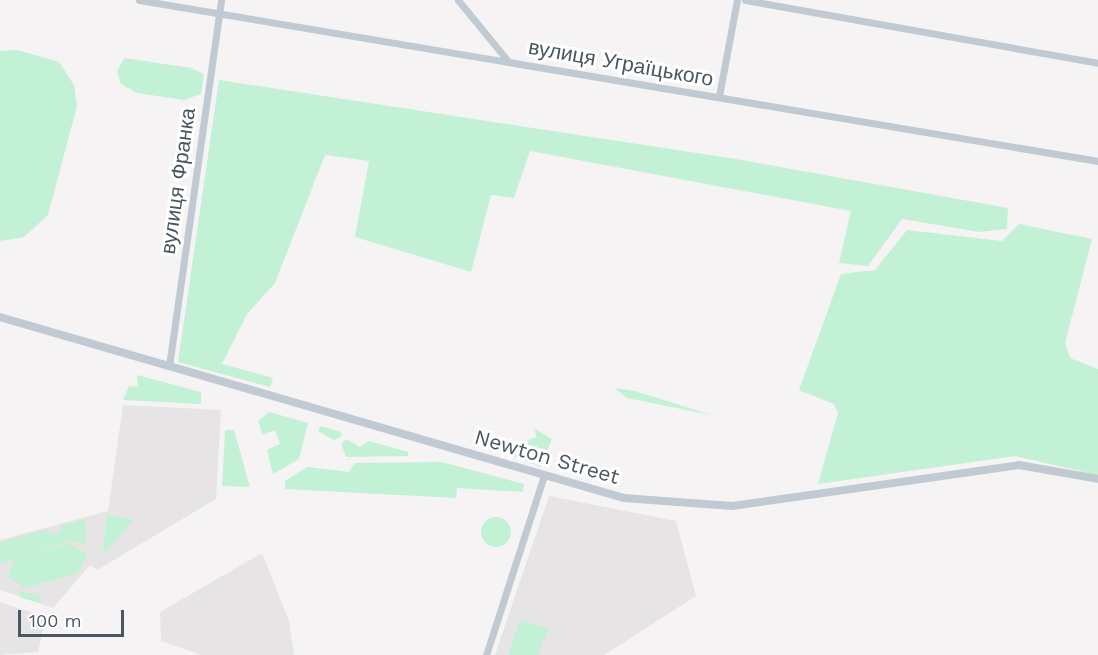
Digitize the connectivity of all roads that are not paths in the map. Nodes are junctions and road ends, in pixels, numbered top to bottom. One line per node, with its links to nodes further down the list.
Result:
1 (139, 0): 6 (street, вулиця Уграїцького)
2 (221, 0): 6 (street, вулиця Франка)
3 (458, 0): 7 (street)
4 (737, 0): 9 (street)
5 (745, 0): 8 (street)
6 (219, 16): 7 (street, вулиця Уграїцького); 12 (street, вулиця Франка)
7 (508, 61): 9 (street, вулиця Уграїцького)
8 (1098, 63)
9 (719, 96): 10 (street, вулиця Уграїцького)
10 (1098, 161)
11 (0, 317): 12 (street, Newton Street)
12 (169, 366): 13 (street, Newton Street)
13 (544, 475): 14 (street, Newton Street); 15 (street)
14 (1098, 479)
15 (486, 655)

